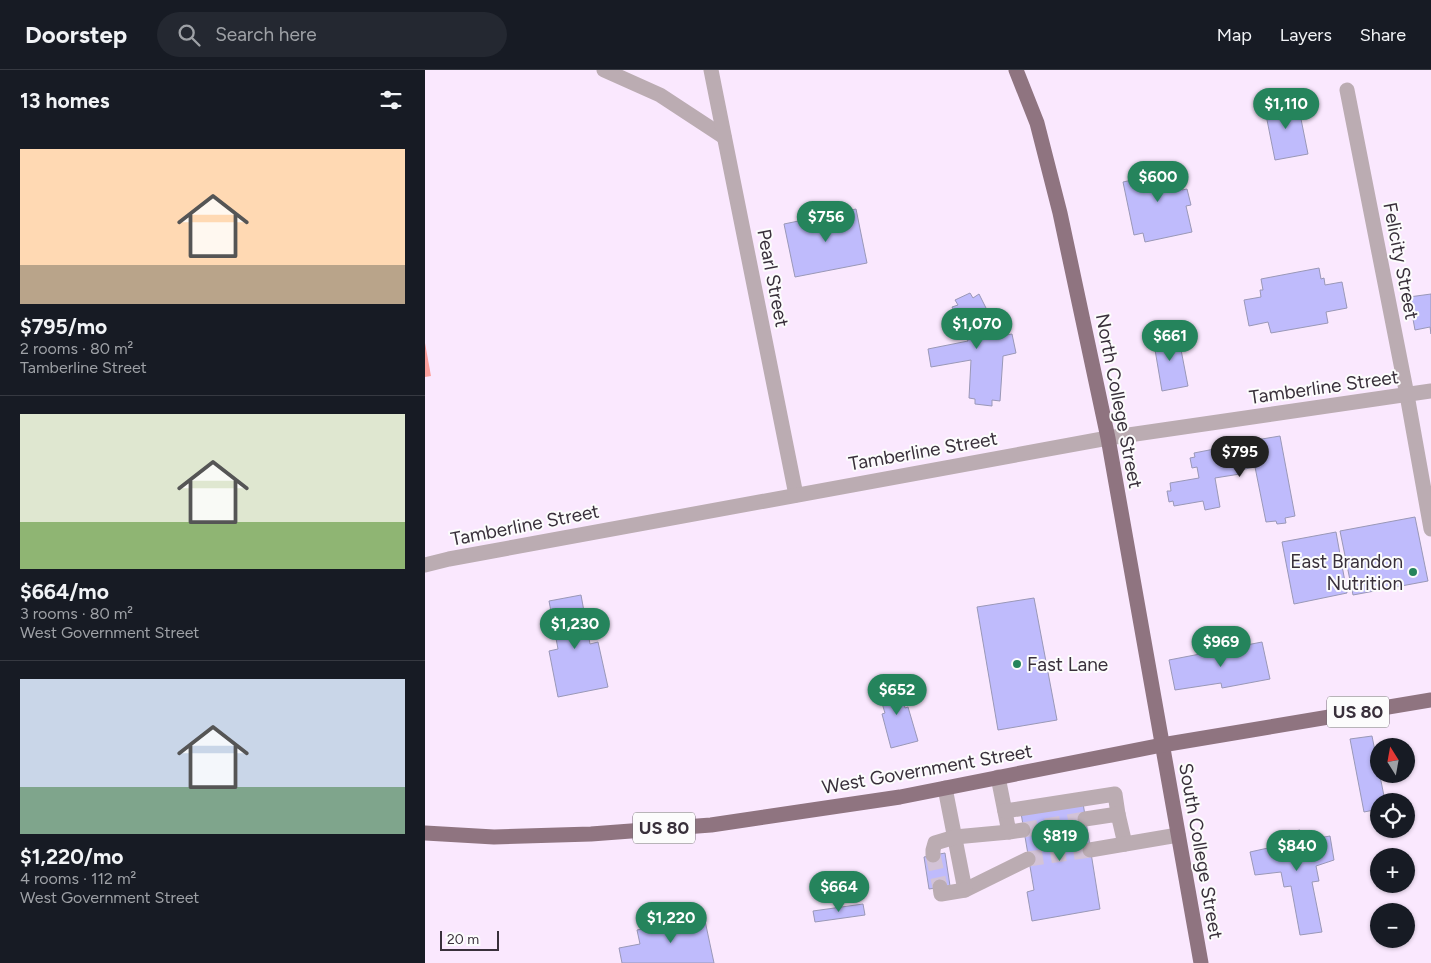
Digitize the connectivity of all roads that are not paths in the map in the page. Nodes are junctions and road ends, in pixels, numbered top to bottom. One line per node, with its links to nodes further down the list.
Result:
1 (604, 70): 5 (street)
2 (711, 70): 5 (street, Pearl Street)
3 (1016, 70): 8 (main road, North College Street)
4 (1347, 90): 7 (street, Felicity Street)
5 (724, 137): 9 (street, Pearl Street)
6 (1431, 391): 7 (street, Tamberline Street)
7 (1407, 395): 8 (street, Tamberline Street); 10 (street, Felicity Street)
8 (1108, 438): 9 (street, Tamberline Street); 13 (main road, North College Street)
9 (795, 495): 11 (street, Tamberline Street)
10 (1431, 529)
11 (425, 565)
12 (1431, 700): 13 (main road, West Government Street / US 80)
13 (1162, 745): 14 (main road, West Government Street / US 80); 20 (main road, South College Street)
14 (998, 777): 15 (main road, West Government Street / US 80); 16 (street)
15 (945, 788): 19 (main road, West Government Street / US 80); 21 (street)
16 (1005, 811): 17 (street); 21 (street)
17 (1118, 814): 18 (street); 22 (street)
18 (1085, 819)
19 (425, 833)
20 (1178, 835): 22 (street); 28 (main road, South College Street)
21 (955, 837): 24 (street); 27 (street)
22 (1125, 844): 23 (street)
23 (1090, 850)
24 (933, 855)
25 (1028, 859): 27 (street)
26 (940, 887): 27 (street)
27 (965, 890)
28 (1201, 963)

